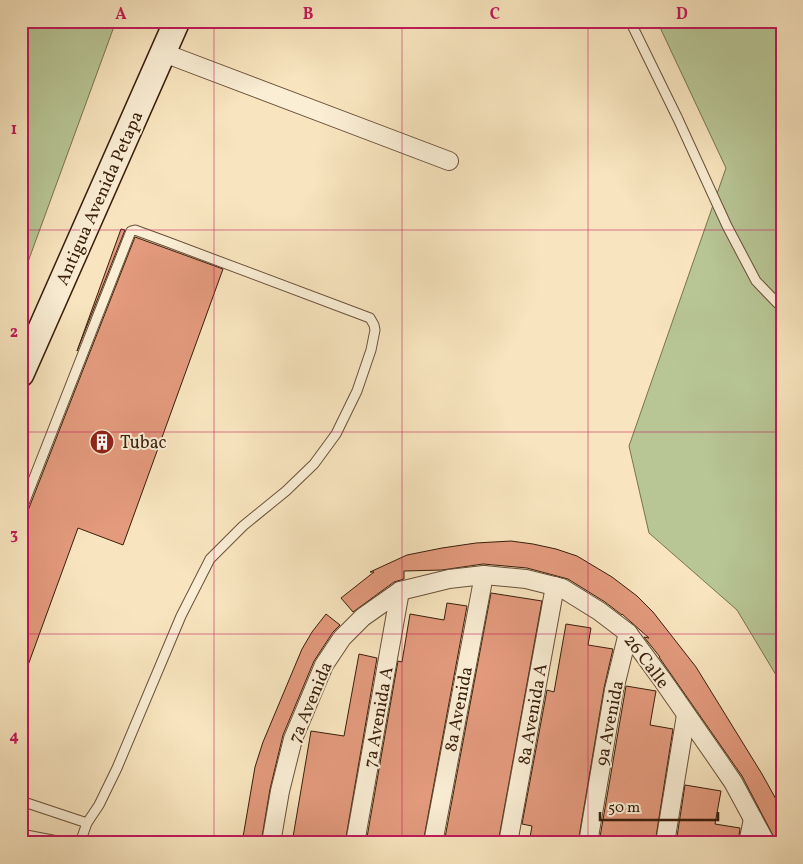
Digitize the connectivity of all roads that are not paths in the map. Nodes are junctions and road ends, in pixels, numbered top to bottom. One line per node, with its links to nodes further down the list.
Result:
1 (178, 21): 3 (main road, Antigua Avenida Petapa)
2 (630, 21): 5 (lane)
3 (164, 53): 4 (street); 6 (main road, Antigua Avenida Petapa)
4 (449, 161)
5 (782, 308)
6 (21, 374)
7 (21, 511): 15 (lane)
8 (484, 576): 9 (street, 26 Calle); 10 (street, 26 Calle); 21 (street, 8a Avenida)
9 (555, 586): 11 (street, 26 Calle); 22 (street, 8a Avenida A)
10 (400, 591): 19 (street, 7a Avenida); 20 (street, 7a Avenida A)
11 (628, 633): 12 (street, 26 Calle); 23 (street, 9a Avenida)
12 (686, 715): 14 (street, 26 Calle); 24 (street)
13 (21, 801): 15 (lane)
14 (753, 819): 25 (street); 26 (street, 26 Calle)
15 (87, 823): 18 (lane)
16 (21, 834): 17 (lane)
17 (68, 843)
18 (78, 843)
19 (271, 843)
20 (355, 843)
21 (433, 843)
22 (508, 843)
23 (588, 843)
24 (665, 843)
25 (748, 843)
26 (766, 843)

